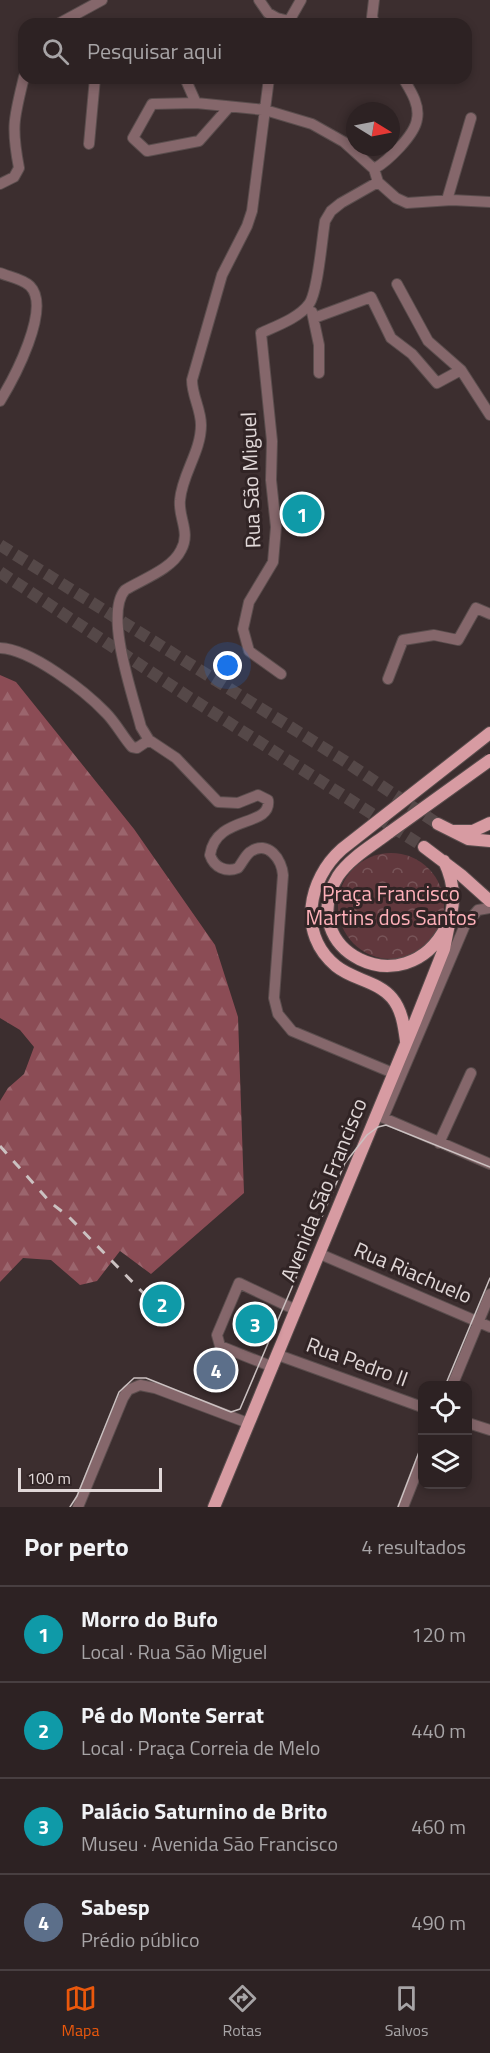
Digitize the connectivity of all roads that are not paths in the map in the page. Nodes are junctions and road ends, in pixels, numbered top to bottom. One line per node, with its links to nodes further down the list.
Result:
1 (102, 0): 5 (street)
2 (259, 0): 6 (street)
3 (301, 0): 7 (street)
4 (374, 0): 8 (street)
5 (69, 18)
6 (274, 18)
7 (291, 18)
8 (372, 18)
9 (22, 84): 21 (street)
10 (94, 84): 18 (street)
11 (188, 84): 14 (street)
12 (268, 84): 16 (street)
13 (406, 84): 19 (street)
14 (196, 103): 15 (street); 15 (street)
15 (229, 108): 16 (street)
16 (265, 110): 19 (street); 37 (street)
17 (471, 118): 22 (street)
18 (89, 144)
19 (374, 169): 20 (street)
20 (378, 182): 22 (street); 26 (street)
21 (0, 184)
22 (447, 200): 23 (street)
23 (490, 202)
24 (0, 273): 30 (street)
25 (397, 284): 28 (street)
26 (309, 304): 27 (street); 34 (street, Rua São Miguel)
27 (314, 318): 28 (street); 29 (street)
28 (461, 370): 31 (street)
29 (318, 373)
30 (0, 401)
31 (490, 415)
32 (490, 614): 35 (street)
33 (0, 648): 37 (street)
34 (281, 674)
35 (388, 680)
36 (490, 733): 48 (main road)
37 (149, 740): 49 (street)
38 (490, 760): 47 (main road, bridge)
39 (490, 823): 41 (main road)
40 (438, 824): 41 (main road)
41 (452, 831): 42 (main road)
42 (490, 841)
43 (424, 847): 44 (main road)
44 (444, 861): 45 (main road); 47 (main road)
45 (490, 901)
46 (490, 908): 51 (street, Avenida São Francisco)
47 (450, 920): 48 (main road, Avenida São Francisco)
48 (406, 1042): 49 (main road, Avenida São Francisco)
49 (393, 1073): 51 (main road, Avenida São Francisco)
50 (471, 1073): 52 (street)
51 (379, 1117): 52 (street); 54 (main road, Avenida São Francisco)
52 (439, 1143): 53 (street)
53 (490, 1164)
54 (320, 1254): 56 (main road, Avenida São Francisco); 57 (street, Rua Riachuelo)
55 (490, 1294): 57 (street)
56 (297, 1310): 59 (main road, Avenida São Francisco); 60 (street)
57 (478, 1322): 58 (street, Rua Riachuelo); 61 (street)
58 (490, 1327)
59 (278, 1355): 60 (main road, Avenida São Francisco); 62 (street, Rua Pedro II)
60 (273, 1367): 64 (main road, Avenida São Francisco)
61 (454, 1381)
62 (418, 1405)
63 (472, 1423): 65 (street)
64 (248, 1424): 67 (street); 68 (main road, Avenida São Francisco)
65 (490, 1430)
66 (418, 1471): 69 (street)
67 (83, 1506)
68 (214, 1507)
69 (403, 1507)

